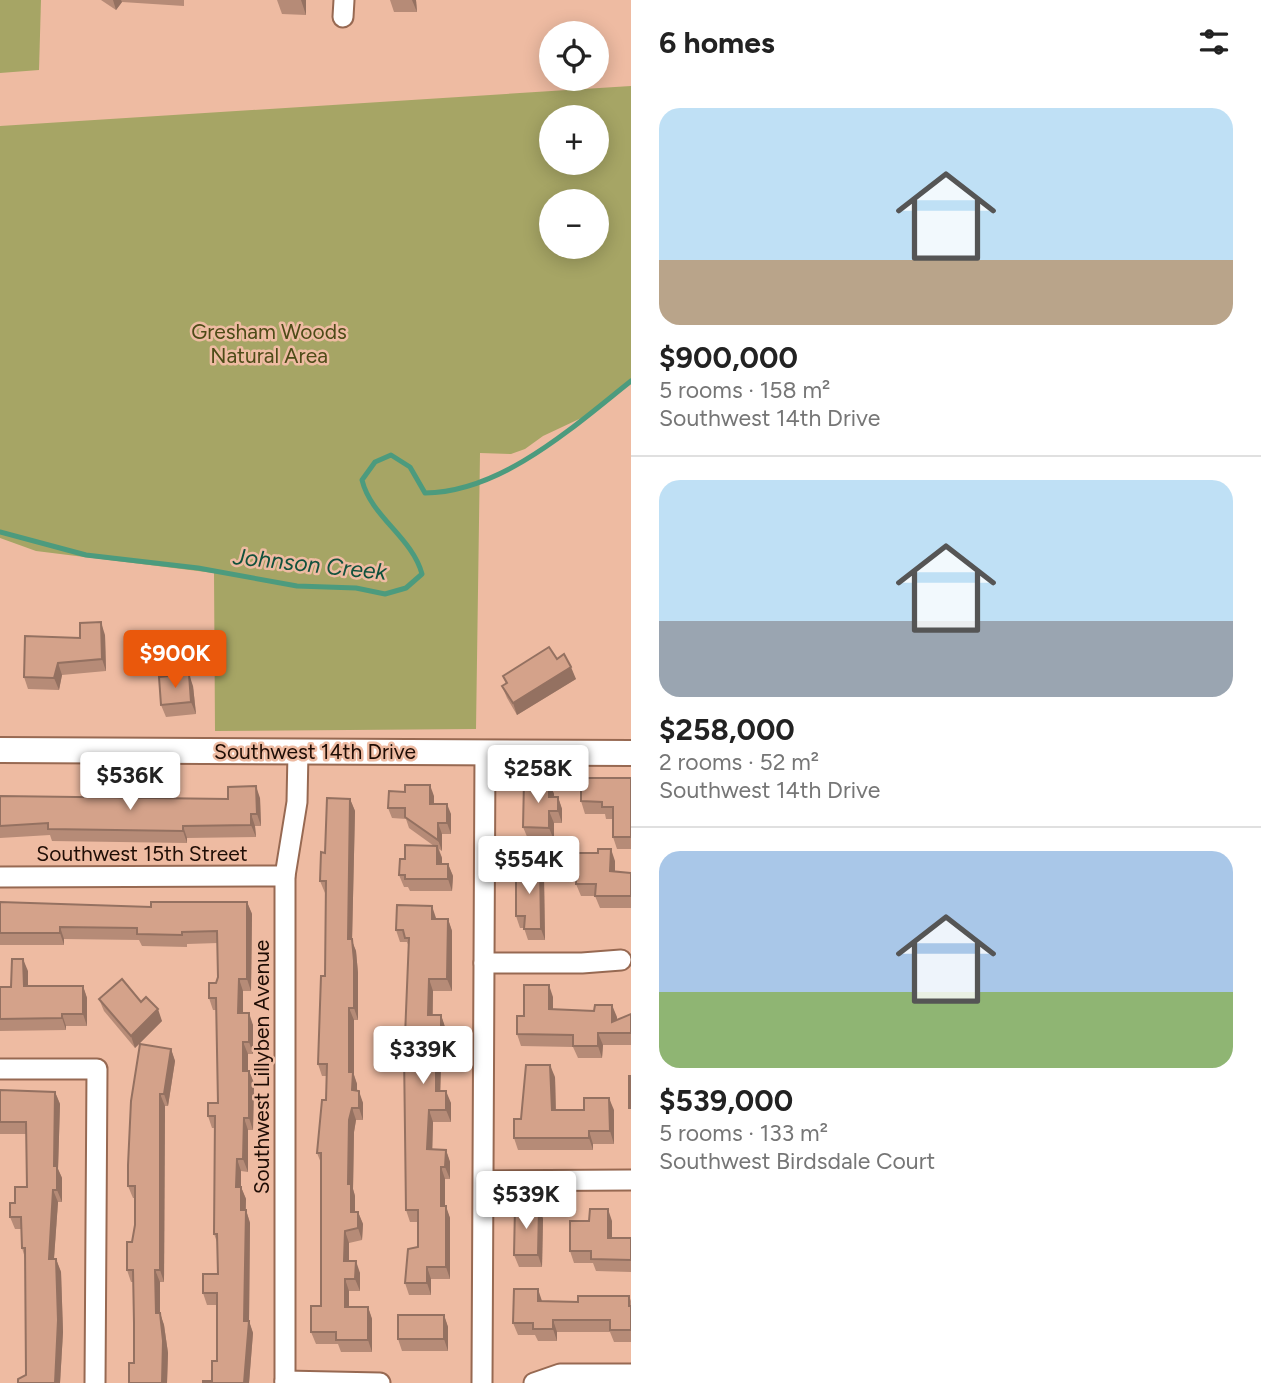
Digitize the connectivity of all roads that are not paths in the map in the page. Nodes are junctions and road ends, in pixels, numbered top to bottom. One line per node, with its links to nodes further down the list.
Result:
1 (0, 750): 2 (street, Southwest 14th Drive)
2 (298, 752): 3 (street, Southwest 14th Drive); 5 (street, Southwest Lillyben Avenue)
3 (485, 752): 4 (street, Southwest 14th Drive); 8 (street)
4 (631, 752)
5 (285, 876): 6 (street, Southwest 15th Street); 13 (street, Southwest Lillyben Avenue)
6 (0, 877)
7 (621, 960): 8 (street)
8 (484, 963): 11 (street)
9 (0, 1069): 14 (street)
10 (631, 1180): 11 (street)
11 (485, 1181): 16 (street)
12 (631, 1374): 17 (street)
13 (285, 1382): 15 (street)
14 (95, 1383)
15 (380, 1383)
16 (482, 1383)
17 (534, 1383)

